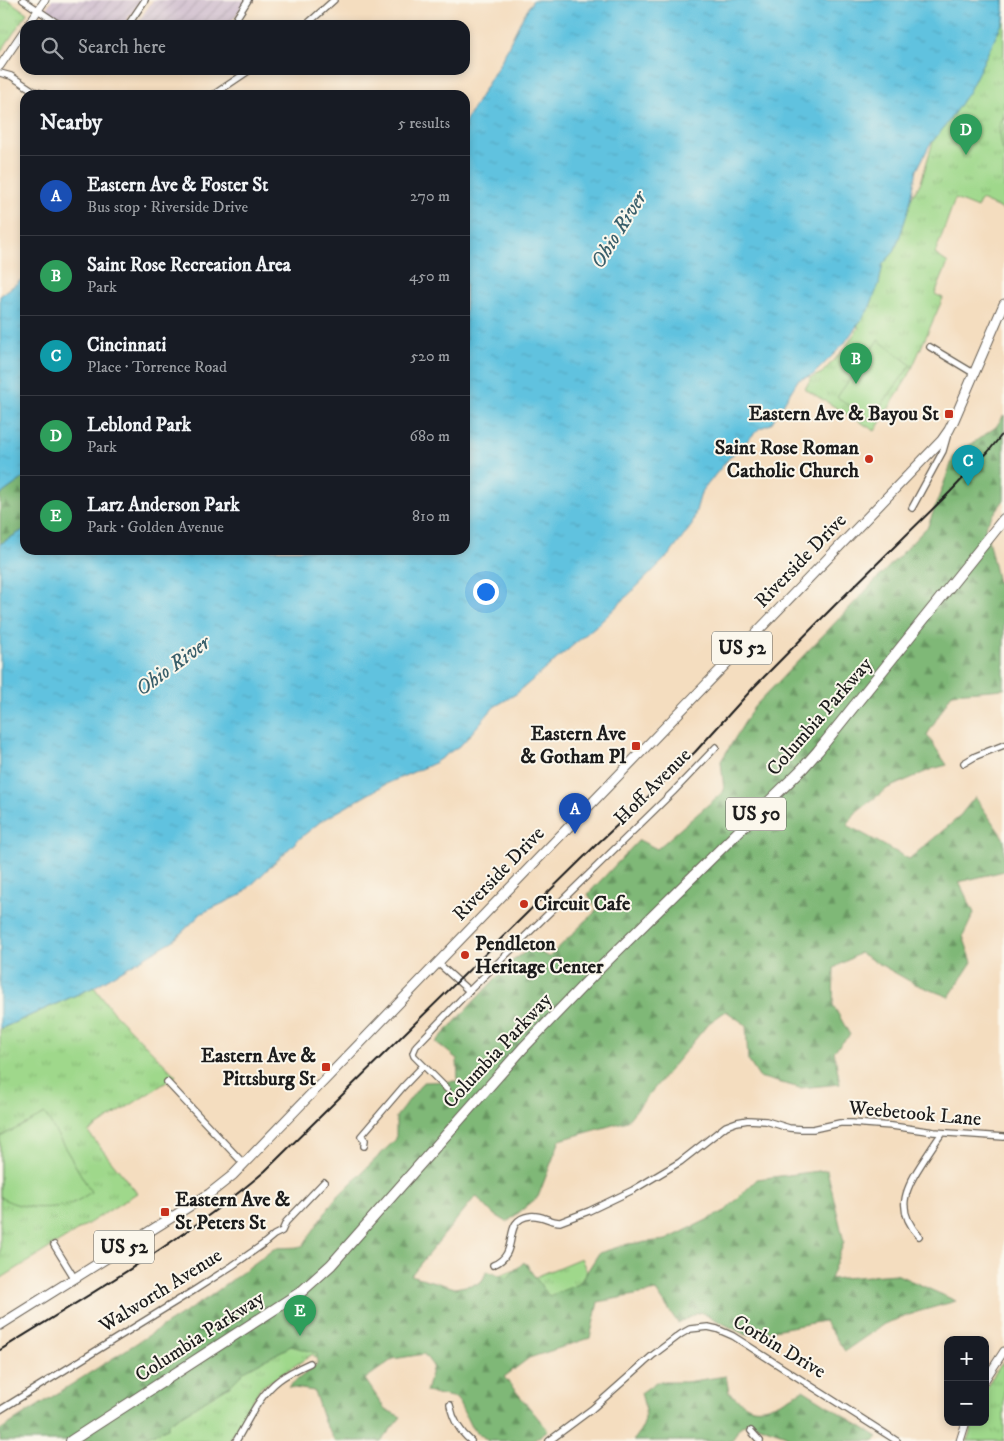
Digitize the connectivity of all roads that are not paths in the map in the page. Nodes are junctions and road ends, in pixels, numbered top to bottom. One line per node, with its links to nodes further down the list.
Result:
1 (23, 0): 6 (street)
2 (45, 0): 6 (street)
3 (145, 0): 9 (street)
4 (248, 0): 10 (street)
5 (334, 0): 11 (street)
6 (38, 10): 7 (street); 8 (street)
7 (31, 20)
8 (53, 20)
9 (131, 20)
10 (235, 20)
11 (312, 20)
12 (20, 37): 13 (street)
13 (0, 66)
14 (0, 73): 16 (street)
15 (243, 75): 17 (street)
16 (32, 90)
17 (220, 90)
18 (1004, 304): 20 (main road, Riverside Drive / US 52)
19 (930, 347): 20 (street)
20 (975, 374): 21 (main road, Riverside Drive / US 52)
21 (949, 430): 22 (street); 27 (main road, Riverside Drive / US 52)
22 (912, 508)
23 (1004, 519): 49 (highway, Columbia Parkway / US 50)
24 (1004, 745): 26 (street)
25 (716, 747): 28 (street, Hoff Avenue)
26 (964, 763)
27 (438, 963): 28 (street); 35 (main road, Riverside Drive / US 52)
28 (469, 991): 29 (street, Hoff Avenue)
29 (422, 1065): 31 (street); 34 (street)
30 (167, 1082): 35 (street)
31 (447, 1089)
32 (942, 1133): 33 (street, Weebetook Lane); 37 (street); 39 (street, Weebetook Lane)
33 (1004, 1137)
34 (364, 1146)
35 (244, 1164): 40 (main road, Riverside Drive / US 52)
36 (324, 1182): 46 (street, Walworth Avenue)
37 (919, 1236)
38 (54, 1245): 40 (street)
39 (493, 1265)
40 (75, 1279): 41 (main road, Riverside Drive / US 52)
41 (1, 1323)
42 (1004, 1351): 44 (street)
43 (310, 1363): 50 (street)
44 (989, 1374)
45 (450, 1405): 51 (street)
46 (0, 1410)
47 (965, 1426): 55 (street)
48 (751, 1431): 53 (street)
49 (71, 1441)
50 (236, 1441)
51 (471, 1441)
52 (549, 1441): 54 (street, Corbin Drive)
53 (760, 1441)
54 (897, 1441)
55 (960, 1441)

